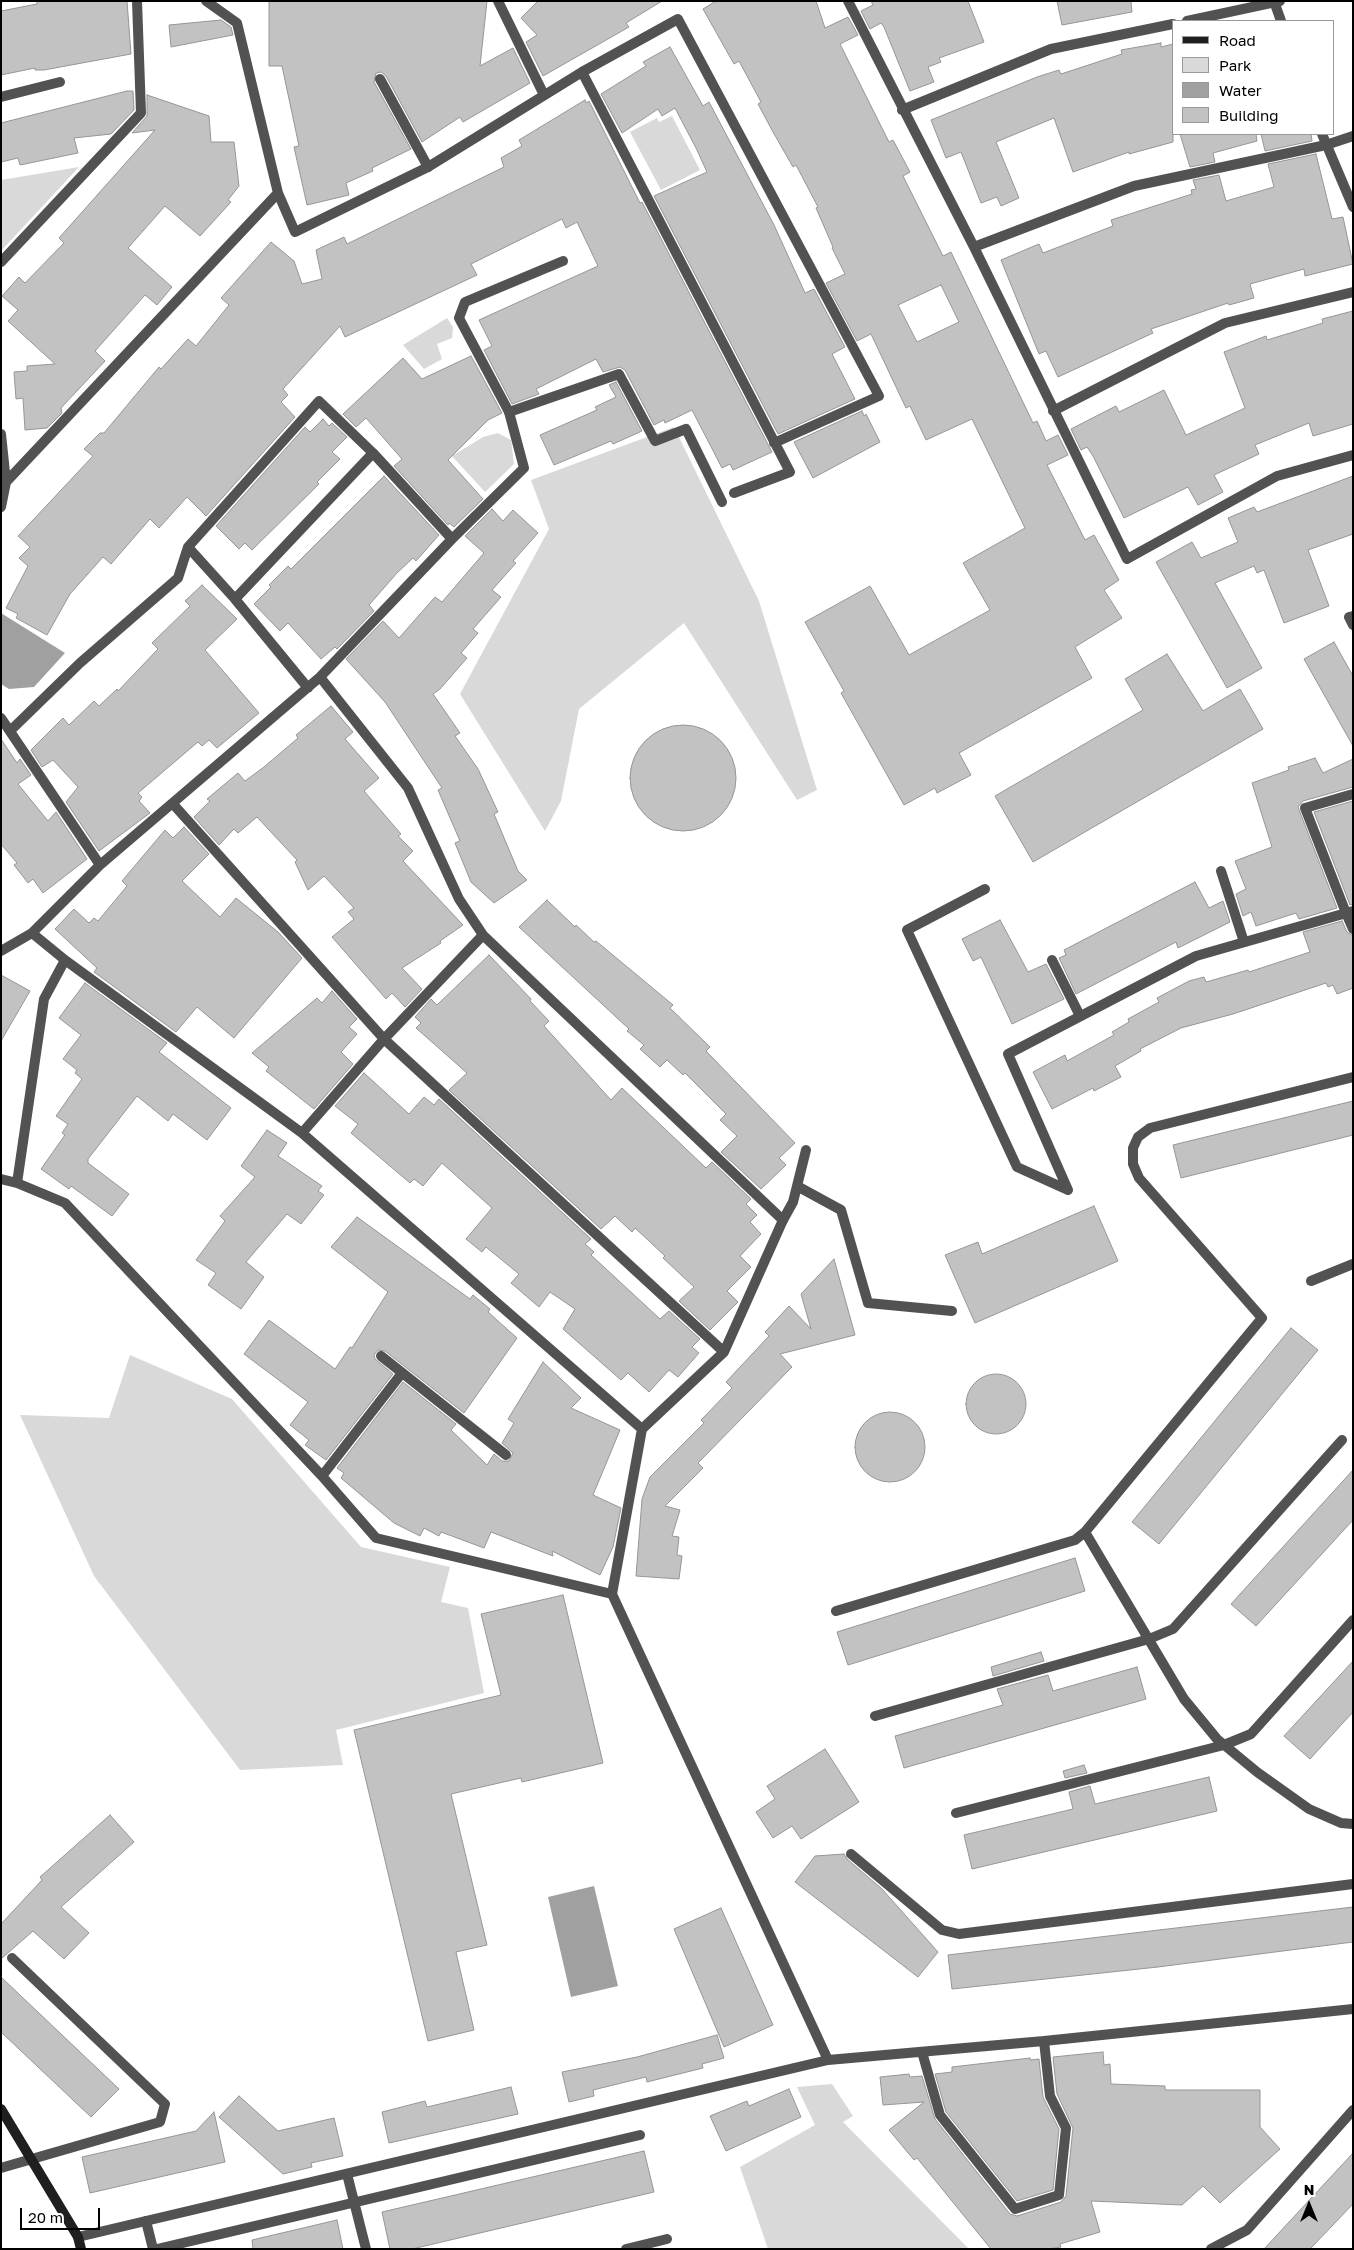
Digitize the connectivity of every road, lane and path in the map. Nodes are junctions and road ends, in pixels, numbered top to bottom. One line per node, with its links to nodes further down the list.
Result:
1 (137, 1): 23 (street)
2 (206, 1): 19 (street)
3 (498, 1): 12 (street)
4 (848, 1): 14 (street)
5 (1276, 2): 6 (street); 7 (street)
6 (1192, 20)
7 (1281, 20)
8 (1172, 24): 14 (street)
9 (582, 72): 12 (street); 28 (street); 28 (street)
10 (380, 79): 18 (street)
11 (60, 82): 13 (street)
12 (544, 95): 18 (street)
13 (1, 97)
14 (902, 110): 21 (street)
15 (1322, 135): 17 (street)
16 (1353, 136): 17 (street)
17 (1326, 145): 20 (street); 21 (street)
18 (428, 167): 19 (street)
19 (278, 193): 31 (street)
20 (1353, 207)
21 (974, 247): 25 (street)
22 (563, 261): 26 (street)
23 (1, 262)
24 (1353, 292): 25 (street)
25 (1053, 411): 30 (street)
26 (509, 412): 33 (street); 35 (street)
27 (1, 434): 31 (street)
28 (774, 444): 32 (street)
29 (374, 453): 35 (street); 36 (street); 37 (street)
30 (1353, 454)
31 (6, 482): 34 (street)
32 (734, 493)
33 (722, 502)
34 (1, 507)
35 (452, 539): 40 (street)
36 (188, 546): 37 (street); 43 (street)
37 (235, 599): 41 (street)
38 (1353, 616): 39 (street)
39 (1353, 625)
40 (320, 677): 41 (street); 52 (street)
41 (308, 688): 45 (street)
42 (1, 718): 43 (street)
43 (10, 731): 46 (street)
44 (1353, 794): 49 (street)
45 (173, 804): 46 (street); 58 (street)
46 (100, 865): 51 (street)
47 (1222, 871): 53 (street)
48 (986, 889): 57 (street)
49 (1349, 912): 50 (street); 53 (street)
50 (1353, 929)
51 (32, 933): 54 (street); 55 (street)
52 (483, 935): 58 (street); 65 (street)
53 (1244, 942): 57 (street)
54 (1, 951)
55 (65, 960): 60 (street); 63 (street)
56 (1052, 960): 57 (street)
57 (1080, 1016)
58 (384, 1039): 60 (street); 69 (street)
59 (1353, 1077): 76 (street)
60 (302, 1133): 72 (street)
61 (806, 1150): 64 (street)
62 (1, 1179): 63 (street)
63 (17, 1183): 75 (street)
64 (797, 1186): 65 (street); 68 (street)
65 (783, 1220): 69 (street)
66 (1353, 1264): 67 (street)
67 (1311, 1281)
68 (952, 1311)
69 (724, 1352): 72 (street)
70 (381, 1356): 71 (street)
71 (402, 1372): 74 (street); 75 (street)
72 (642, 1429): 77 (street)
73 (1342, 1440): 80 (street)
74 (506, 1455)
75 (322, 1476): 77 (street)
76 (1085, 1532): 78 (street); 80 (street)
77 (612, 1594): 91 (street)
78 (836, 1611)
79 (1353, 1620): 82 (street)
80 (1149, 1639): 81 (street); 82 (street)
81 (875, 1716)
82 (1224, 1745): 83 (street); 84 (street)
83 (956, 1813)
84 (1353, 1824)
85 (851, 1854): 86 (street)
86 (1353, 1884)
87 (12, 1958): 95 (street)
88 (1353, 2009): 89 (street)
89 (1044, 2041): 90 (street); 90 (street)
90 (922, 2052): 91 (street)
91 (828, 2060): 97 (street)
92 (1, 2109): 95 (street)
93 (1353, 2110): 106 (street)
94 (640, 2135): 98 (street)
95 (33, 2160): 96 (street); 100 (street)
96 (1, 2168)
97 (347, 2174): 98 (street); 99 (street)
98 (354, 2201): 103 (street); 104 (street)
99 (146, 2221): 100 (street); 103 (street)
100 (78, 2237): 102 (street)
101 (667, 2239): 105 (street)
102 (81, 2249)
103 (155, 2249)
104 (366, 2249)
105 (626, 2249)
106 (1211, 2249)

